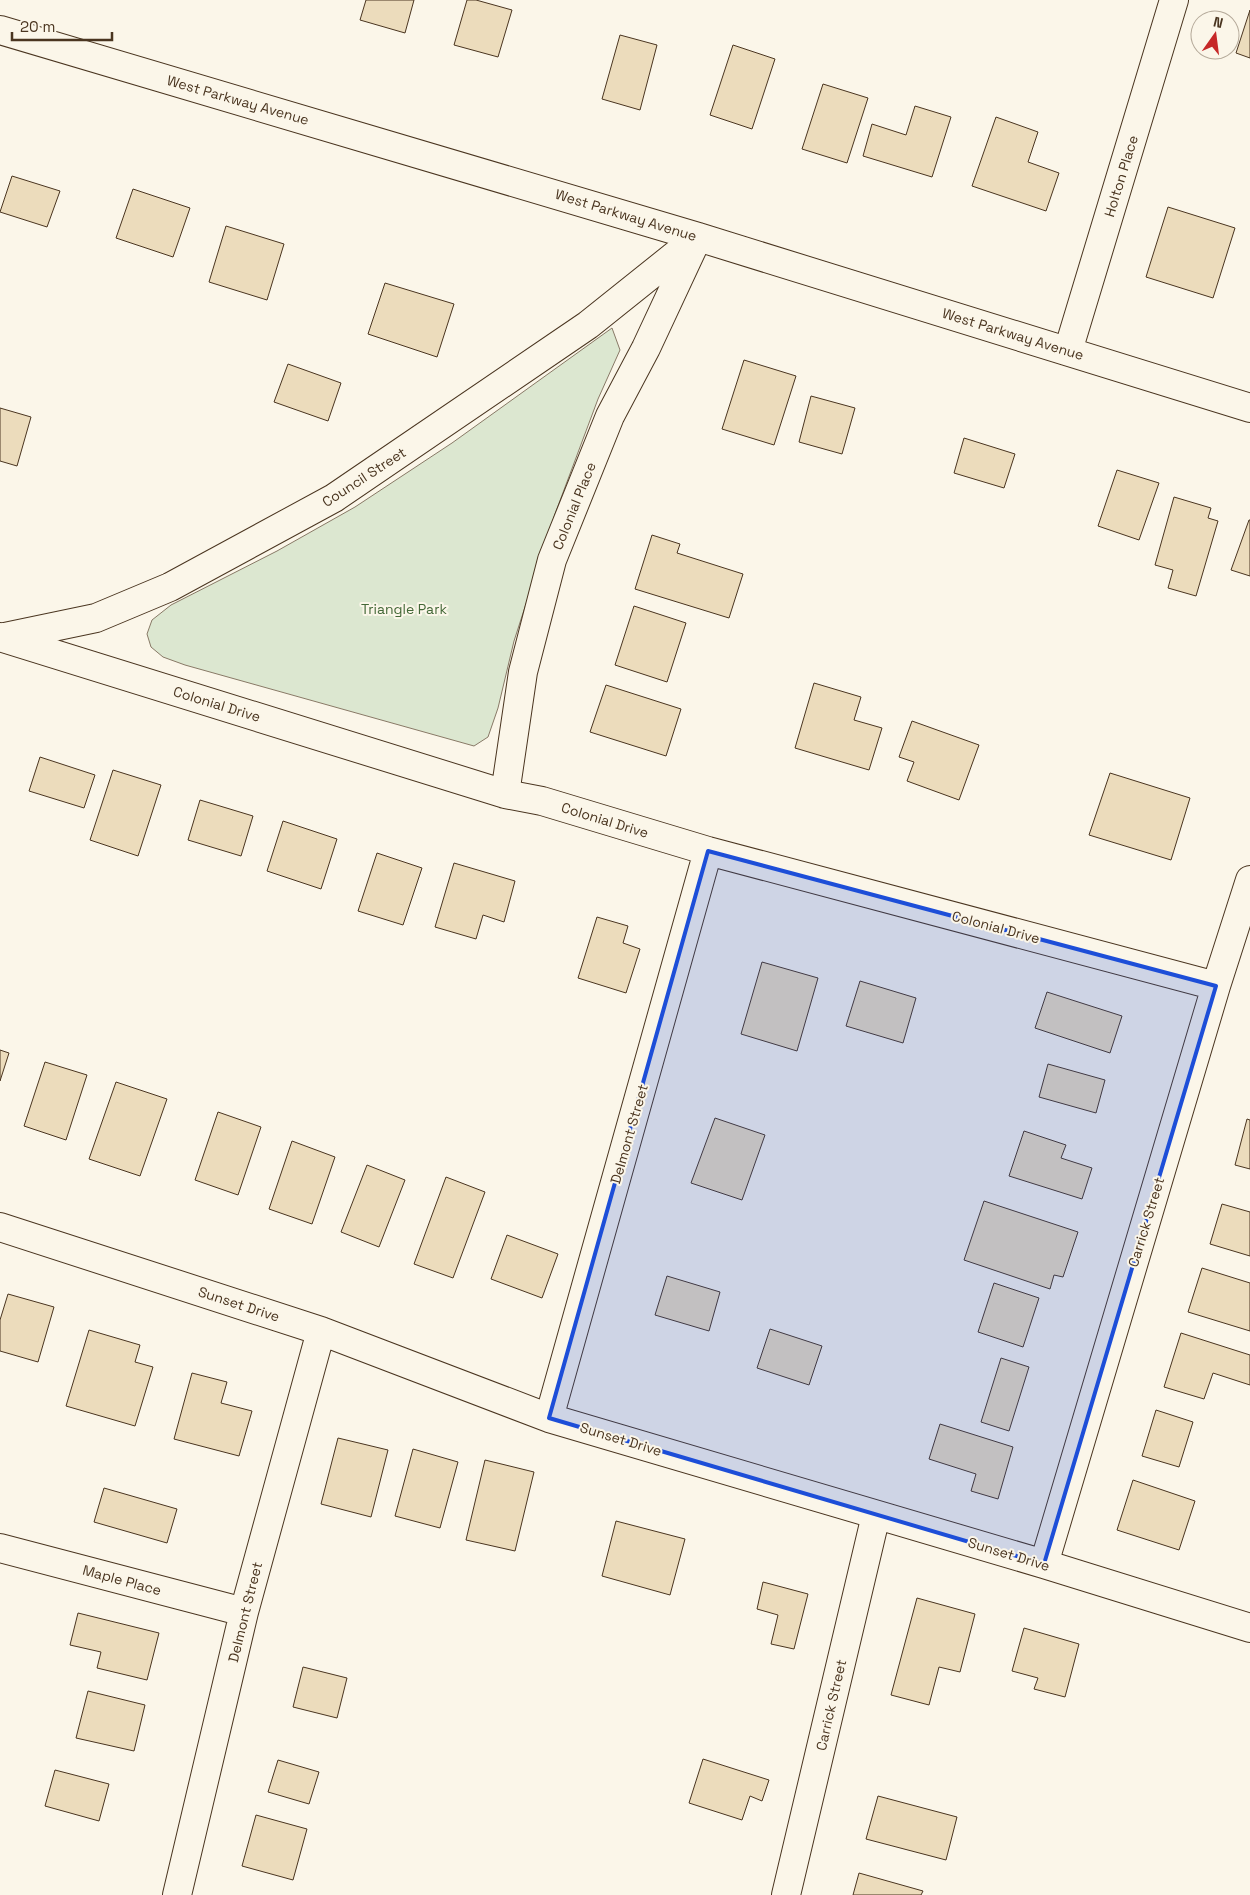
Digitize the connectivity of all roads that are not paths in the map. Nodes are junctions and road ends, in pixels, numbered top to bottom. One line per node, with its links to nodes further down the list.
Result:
1 (1174, 0): 4 (street, Holton Place)
2 (0, 30): 3 (street, West Parkway Avenue)
3 (698, 237): 4 (street, West Parkway Avenue); 6 (street, Council Street); 7 (street, Colonial Place)
4 (1068, 351): 5 (street, West Parkway Avenue)
5 (1250, 408)
6 (1, 642): 7 (street, Colonial Drive)
7 (505, 794): 8 (street, Colonial Drive)
8 (708, 850): 11 (street, Colonial Drive); 14 (street, Delmont Street)
9 (1250, 880): 10 (street, Carrick Street)
10 (1242, 933): 11 (street, Carrick Street)
11 (1216, 986): 17 (street, Carrick Street)
12 (0, 1226): 13 (street, Sunset Drive)
13 (321, 1331): 14 (street, Sunset Drive); 18 (street, Delmont Street)
14 (549, 1418): 15 (street, Sunset Drive)
15 (876, 1515): 17 (street, Sunset Drive); 21 (street, Carrick Street)
16 (0, 1548): 18 (street, Maple Place)
17 (1044, 1564): 19 (street, Sunset Drive)
18 (244, 1612): 20 (street, Delmont Street)
19 (1250, 1628)
20 (177, 1895)
21 (786, 1895)

